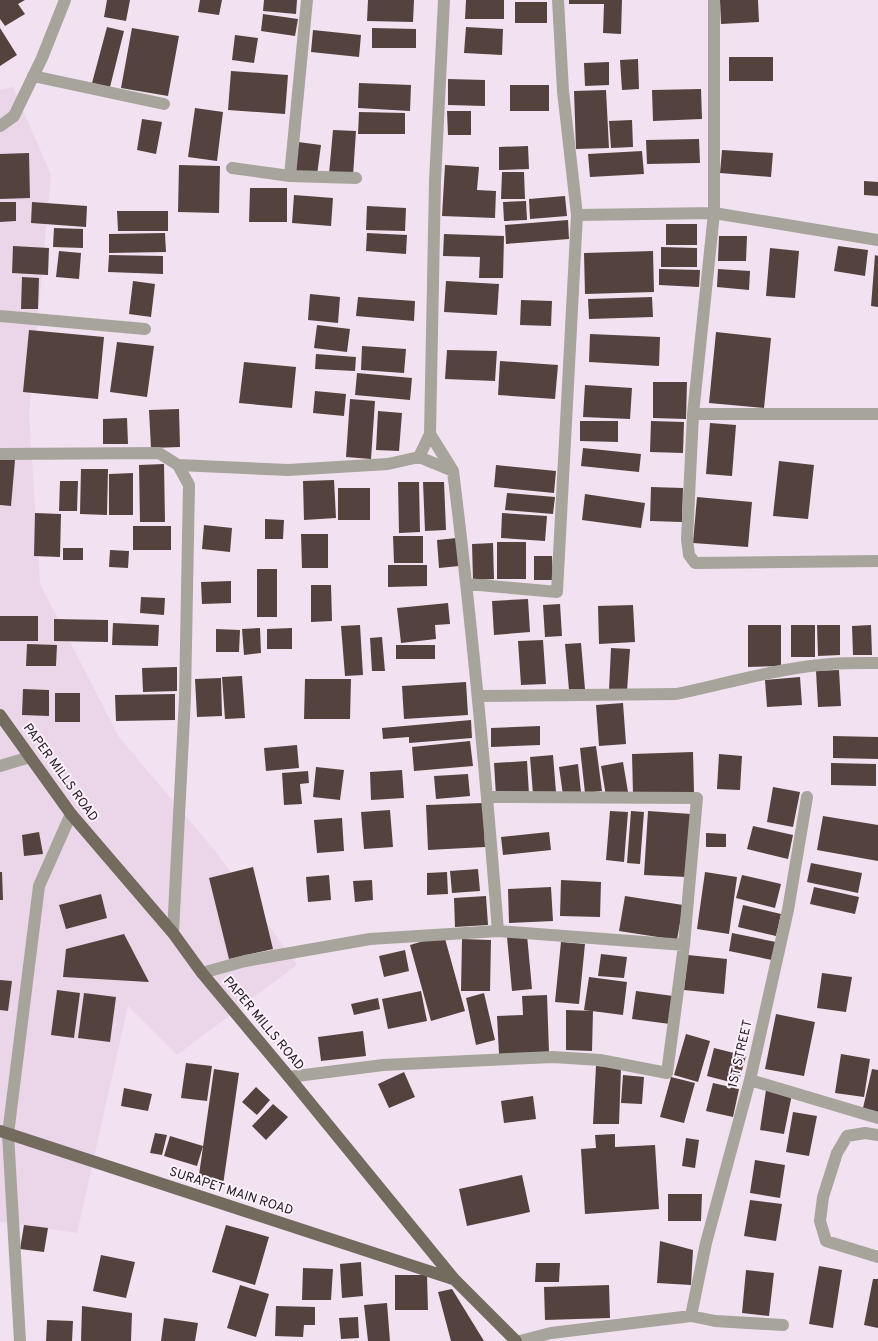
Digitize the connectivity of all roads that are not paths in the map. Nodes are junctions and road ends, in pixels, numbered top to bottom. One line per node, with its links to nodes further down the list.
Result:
1 (65, 0): 6 (street)
2 (307, 0): 10 (street)
3 (444, 0): 19 (street)
4 (558, 0): 13 (street)
5 (714, 0): 12 (street)
6 (33, 76): 7 (street); 8 (street)
7 (164, 104)
8 (0, 126)
9 (232, 168): 10 (street)
10 (290, 176): 11 (street)
11 (356, 178)
12 (714, 213): 13 (street); 14 (street); 17 (street)
13 (577, 214): 25 (street)
14 (878, 240)
15 (0, 316): 16 (street)
16 (145, 329)
17 (692, 414): 18 (street); 24 (street)
18 (878, 414)
19 (430, 434): 21 (street); 23 (street)
20 (0, 454): 22 (street)
21 (419, 457): 22 (street); 23 (street)
22 (178, 465): 35 (street)
23 (453, 471): 25 (street)
24 (878, 561)
25 (467, 584): 27 (street)
26 (878, 663): 27 (street)
27 (478, 696): 31 (street)
28 (0, 715): 29 (main road, PAPER MILLS ROAD)
29 (30, 757): 30 (street); 33 (main road, PAPER MILLS ROAD)
30 (0, 766)
31 (487, 796): 34 (street); 36 (street)
32 (807, 797): 39 (street, 1ST STREET)
33 (71, 814): 35 (main road, PAPER MILLS ROAD); 41 (street)
34 (498, 931): 36 (street); 37 (street)
35 (174, 933): 37 (main road, PAPER MILLS ROAD)
36 (684, 945): 38 (street)
37 (202, 973): 38 (main road, PAPER MILLS ROAD)
38 (289, 1077): 44 (main road, PAPER MILLS ROAD)
39 (750, 1080): 40 (street); 45 (street, 1ST STREET)
40 (878, 1118)
41 (4, 1132): 44 (main road, SURAPET MAIN ROAD); 47 (street)
42 (878, 1135): 43 (street)
43 (878, 1257)
44 (454, 1279): 48 (main road, PAPER MILLS ROAD)
45 (691, 1316): 46 (street); 49 (street)
46 (783, 1325)
47 (20, 1341)
48 (516, 1341)
49 (520, 1341)

